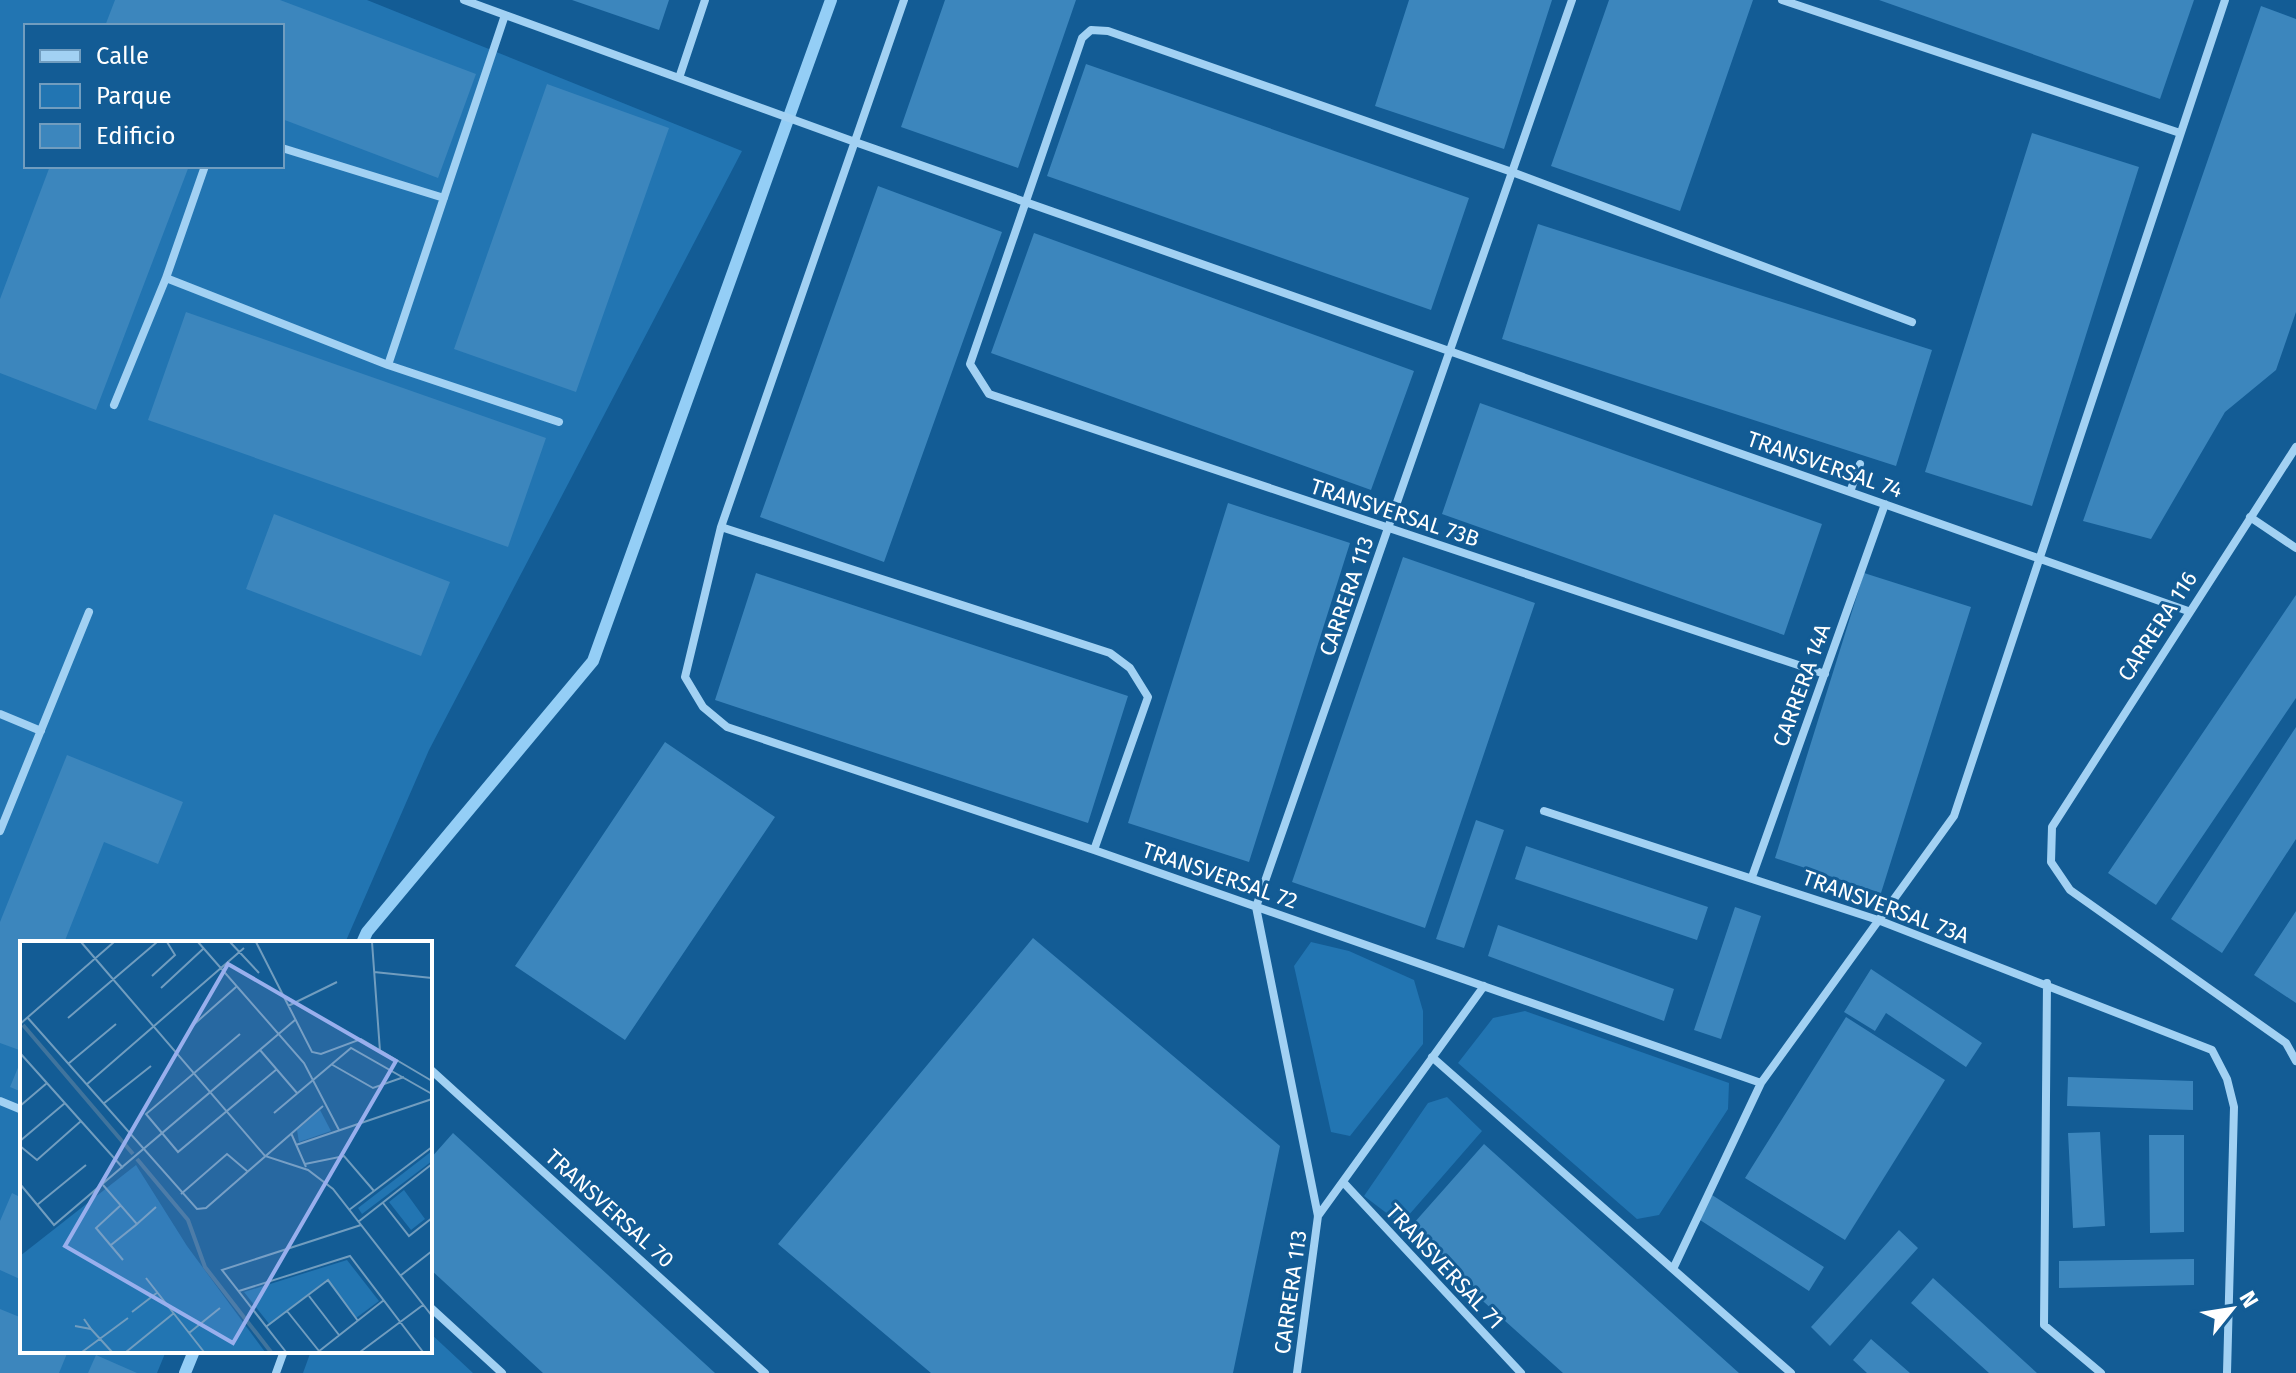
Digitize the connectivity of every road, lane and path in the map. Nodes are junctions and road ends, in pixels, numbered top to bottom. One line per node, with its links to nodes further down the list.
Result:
1 (464, 0): 7 (street, TRANSVERSAL 74)
2 (705, 0): 8 (street)
3 (904, 0): 10 (street)
4 (1572, 0): 13 (street, CARRERA 113)
5 (1782, 0): 9 (street)
6 (2225, 0): 9 (street)
7 (505, 15): 8 (street, TRANSVERSAL 74); 14 (street)
8 (679, 78): 10 (street, TRANSVERSAL 74)
9 (2180, 133): 30 (street)
10 (855, 142): 15 (street, TRANSVERSAL 74); 27 (street)
11 (284, 149): 14 (street)
12 (204, 168): 16 (street)
13 (1512, 172): 15 (street); 17 (street); 18 (street, CARRERA 113)
14 (444, 198): 19 (street)
15 (1026, 202): 18 (street, TRANSVERSAL 74); 28 (street, TRANSVERSAL 73B)
16 (166, 278): 19 (street); 20 (street)
17 (1912, 322)
18 (1450, 351): 24 (street, TRANSVERSAL 74); 28 (street, CARRERA 113)
19 (388, 365): 21 (street)
20 (114, 405)
21 (559, 422)
22 (2296, 447): 26 (street, CARRERA 116)
23 (1860, 464): 24 (street)
24 (1850, 492): 25 (street, TRANSVERSAL 74)
25 (1885, 504): 30 (street, TRANSVERSAL 74); 33 (street, CARRERA 14A)
26 (2250, 517): 29 (street); 31 (street, CARRERA 116)
27 (721, 527): 38 (street, TRANSVERSAL 72); 38 (street)
28 (1388, 529): 33 (street, TRANSVERSAL 73B); 40 (street, CARRERA 113)
29 (2296, 548)
30 (2039, 558): 31 (street, TRANSVERSAL 74); 41 (street)
31 (2188, 611): 45 (street, CARRERA 116)
32 (89, 612): 35 (street)
33 (1825, 674): 39 (street, CARRERA 14A)
34 (0, 714): 35 (street)
35 (41, 731): 37 (street)
36 (1544, 811): 39 (street, TRANSVERSAL 73A)
37 (0, 831)
38 (1094, 850): 40 (street, TRANSVERSAL 72)
39 (1752, 877): 41 (street, TRANSVERSAL 73A)
40 (1256, 907): 43 (street, TRANSVERSAL 72); 51 (street, CARRERA 113)
41 (1878, 920): 42 (street, TRANSVERSAL 73A); 47 (street)
42 (2047, 983): 61 (street); 62 (street, TRANSVERSAL 73A)
43 (1484, 986): 44 (street, CARRERA 113); 47 (street, TRANSVERSAL 72)
44 (1432, 1057): 50 (street, CARRERA 113); 52 (street)
45 (2296, 1061)
46 (432, 1071): 57 (street, TRANSVERSAL 70)
47 (1761, 1083): 52 (street)
48 (0, 1101): 49 (street)
49 (20, 1109)
50 (1344, 1183): 51 (street, CARRERA 113); 59 (street, TRANSVERSAL 71)
51 (1318, 1216): 58 (street, CARRERA 113)
52 (1673, 1269): 60 (street)
53 (432, 1309): 56 (street)
54 (283, 1353): 55 (street)
55 (276, 1373)
56 (502, 1373)
57 (765, 1373)
58 (1297, 1373)
59 (1521, 1373)
60 (1791, 1373)
61 (2101, 1373)
62 (2227, 1373)

